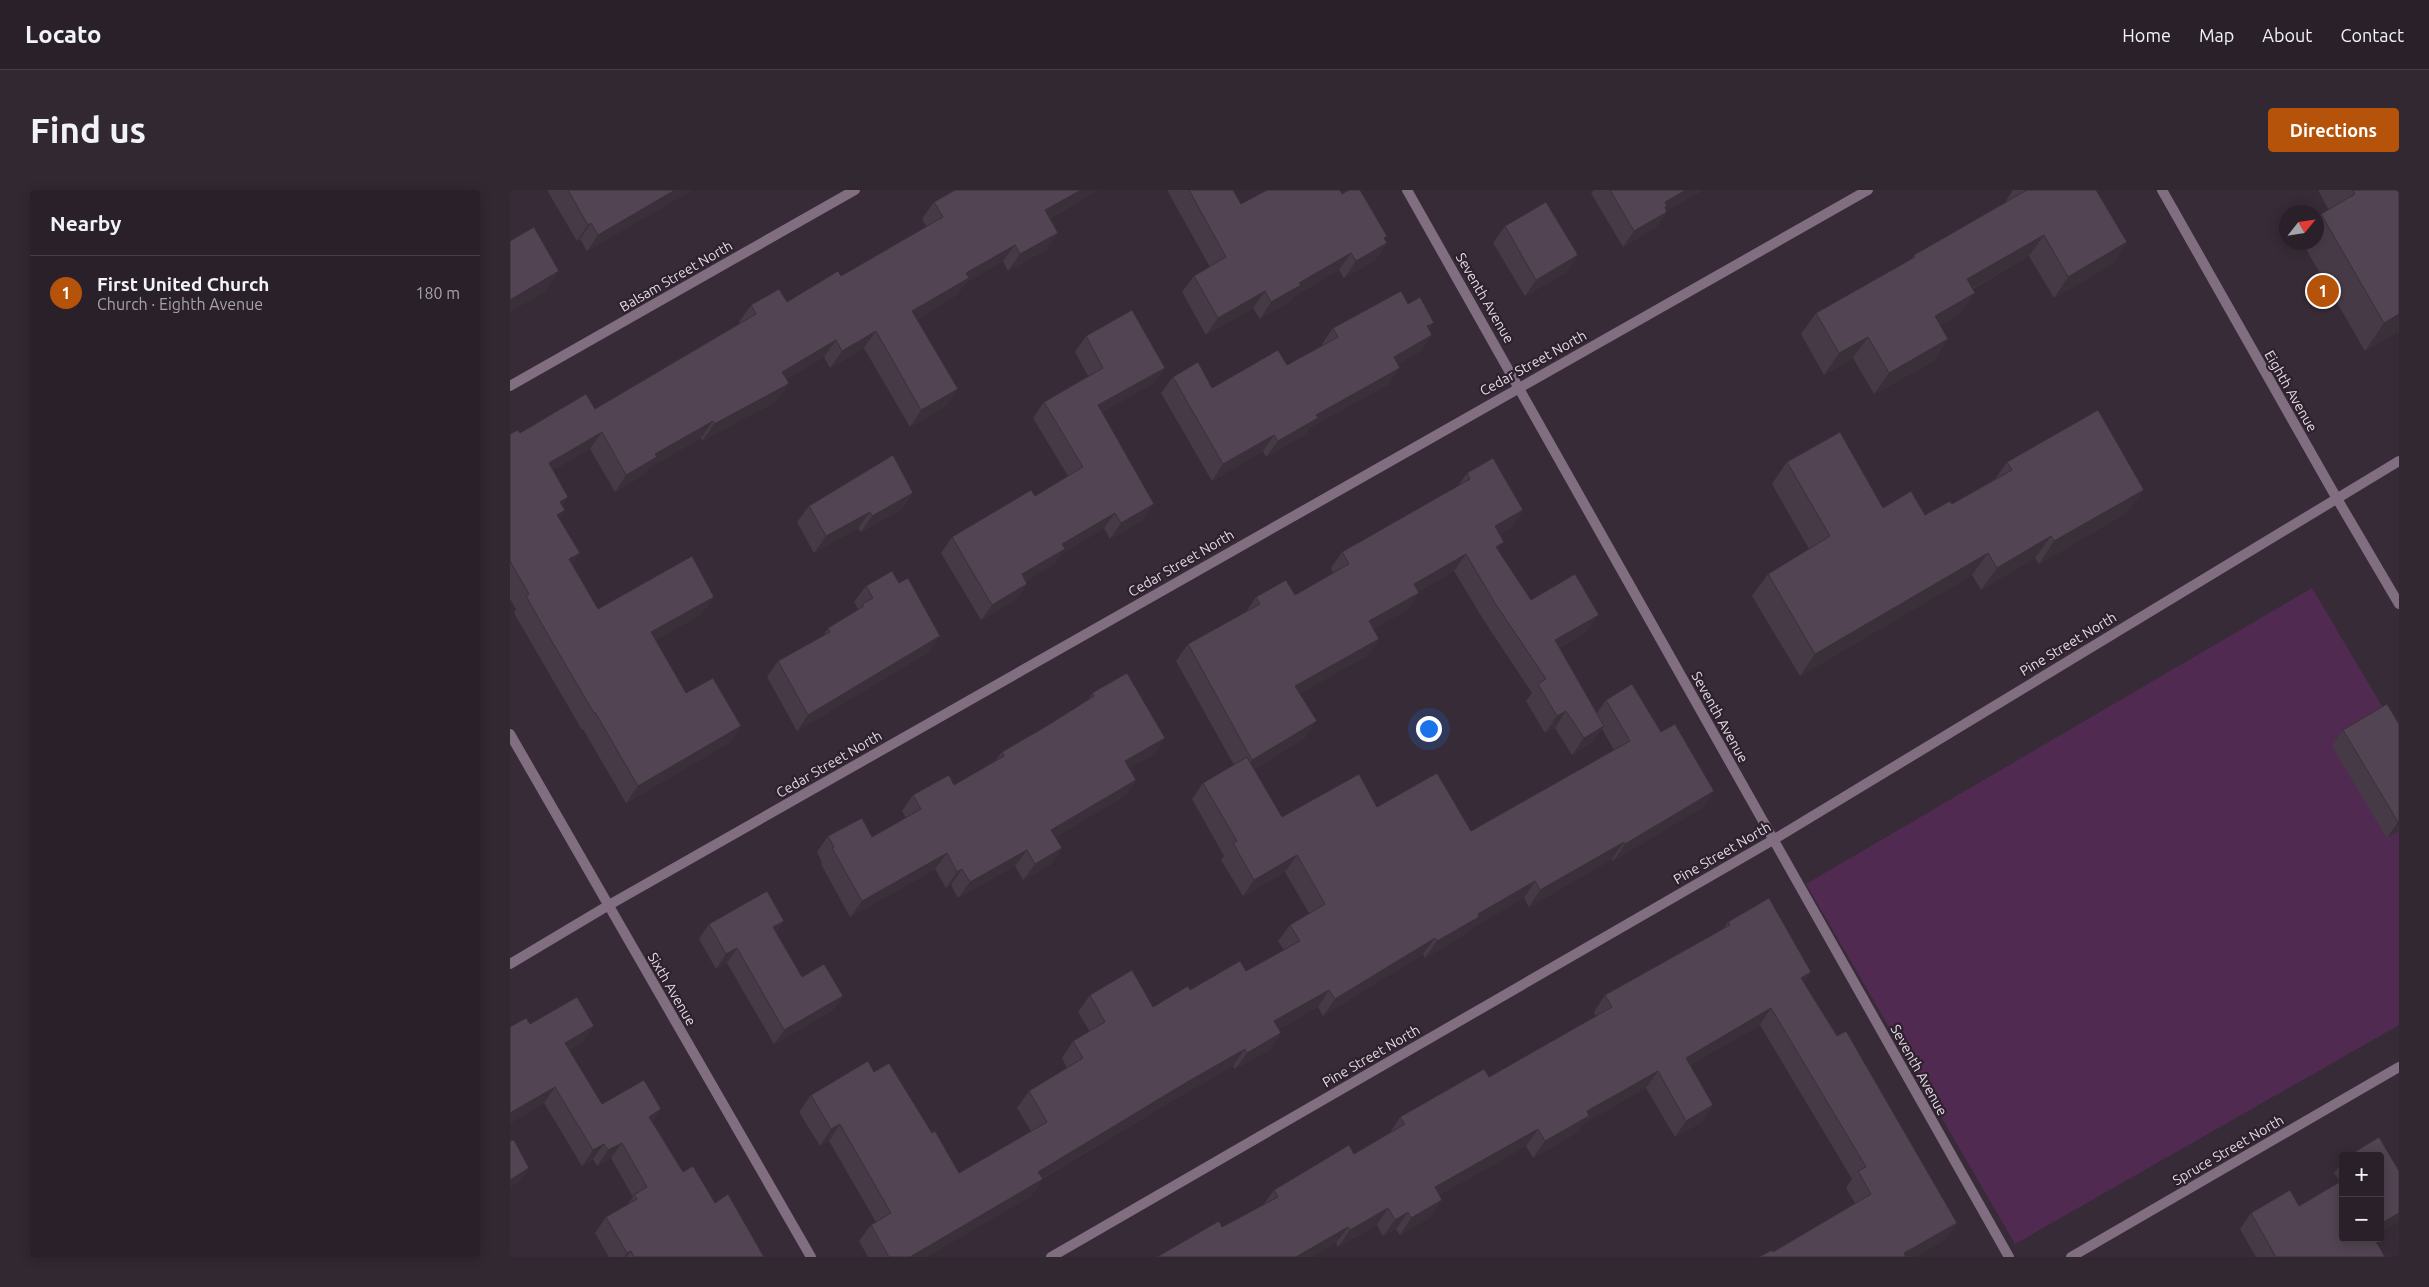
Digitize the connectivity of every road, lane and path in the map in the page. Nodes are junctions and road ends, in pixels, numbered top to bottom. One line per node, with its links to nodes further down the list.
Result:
1 (855, 190): 5 (street, Balsam Street North)
2 (1408, 190): 6 (street, Seventh Avenue)
3 (1868, 190): 6 (street, Cedar Street North)
4 (2162, 190): 8 (street, Eighth Avenue)
5 (510, 386)
6 (1519, 386): 11 (street, Seventh Avenue); 12 (street, Cedar Street North)
7 (2399, 461): 8 (street, Pine Street North)
8 (2336, 497): 9 (street, Eighth Avenue); 11 (street, Pine Street North)
9 (2399, 604)
10 (510, 734): 12 (street, Sixth Avenue)
11 (1773, 840): 16 (street, Pine Street North); 17 (street, Seventh Avenue)
12 (608, 905): 13 (street, Cedar Street North); 15 (street, Sixth Avenue)
13 (510, 964)
14 (2399, 1067): 18 (street, Spruce Street North)
15 (811, 1257)
16 (1051, 1257)
17 (2009, 1257)
18 (2072, 1257)

